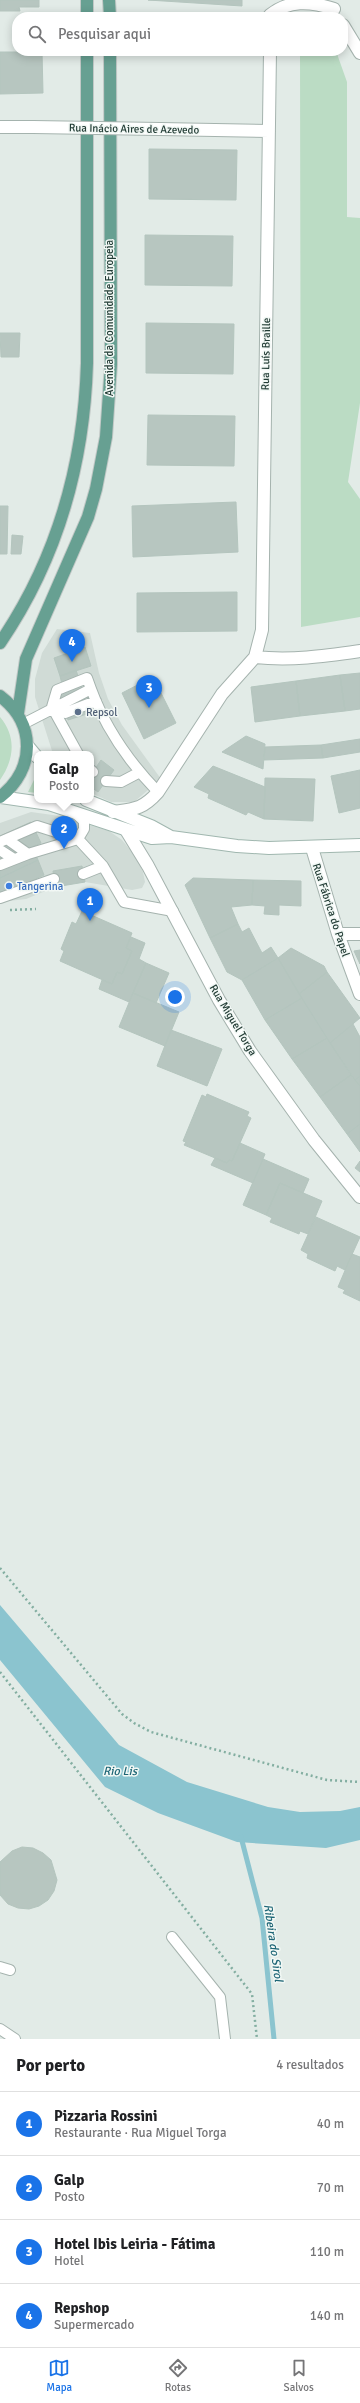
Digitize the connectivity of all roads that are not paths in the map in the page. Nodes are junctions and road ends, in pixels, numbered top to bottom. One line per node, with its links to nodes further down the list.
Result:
1 (87, 0): 5 (main road)
2 (110, 0): 6 (main road)
3 (270, 0): 7 (street)
4 (333, 9): 8 (street)
5 (87, 12)
6 (110, 12)
7 (270, 12)
8 (273, 12)
9 (348, 32): 10 (street)
10 (360, 52)
11 (87, 56): 16 (main road, Avenida da Comunidade Europeia)
12 (110, 56): 23 (main road, Avenida da Comunidade Europeia)
13 (270, 56): 15 (street, Rua Luís Braille)
14 (0, 127): 15 (street, Rua Inácio Aires de Azevedo, bridge)
15 (269, 131): 18 (street, Rua Luís Braille)
16 (0, 643)
17 (360, 651): 18 (street)
18 (255, 657): 29 (street)
19 (91, 689): 21 (lane); 22 (lane); 22 (lane)
20 (0, 696): 23 (main road)
21 (96, 701): 22 (lane); 27 (lane)
22 (52, 707): 23 (lane); 25 (lane)
23 (20, 718): 24 (main road, Avenida da Comunidade Europeia)
24 (27, 745): 26 (street); 30 (main road)
25 (76, 751)
26 (34, 753)
27 (140, 772): 28 (lane); 29 (lane)
28 (106, 780)
29 (158, 792): 34 (street)
30 (0, 797): 31 (street)
31 (34, 801)
32 (42, 803): 35 (street)
33 (93, 803): 34 (street)
34 (113, 812): 37 (street)
35 (75, 813): 36 (street); 38 (lane)
36 (126, 830): 37 (street); 50 (street, Rua Miguel Torga)
37 (171, 837): 41 (street)
38 (78, 839): 39 (lane); 43 (lane); 46 (lane)
39 (4, 841): 43 (lane)
40 (360, 845): 41 (street)
41 (312, 848): 51 (street, Rua Fábrica do Papel)
42 (0, 850): 44 (lane)
43 (28, 854): 44 (lane)
44 (14, 859): 45 (lane)
45 (0, 865)
46 (103, 866): 47 (lane); 50 (lane)
47 (83, 874)
48 (54, 879): 49 (lane)
49 (0, 898)
50 (173, 911): 54 (street, Rua Miguel Torga)
51 (338, 934): 52 (street); 53 (street, Rua Fábrica do Papel)
52 (360, 934)
53 (360, 994)
54 (360, 1197)
55 (172, 1937): 58 (lane)
56 (0, 2029): 57 (lane)
57 (15, 2039)
58 (225, 2039)

